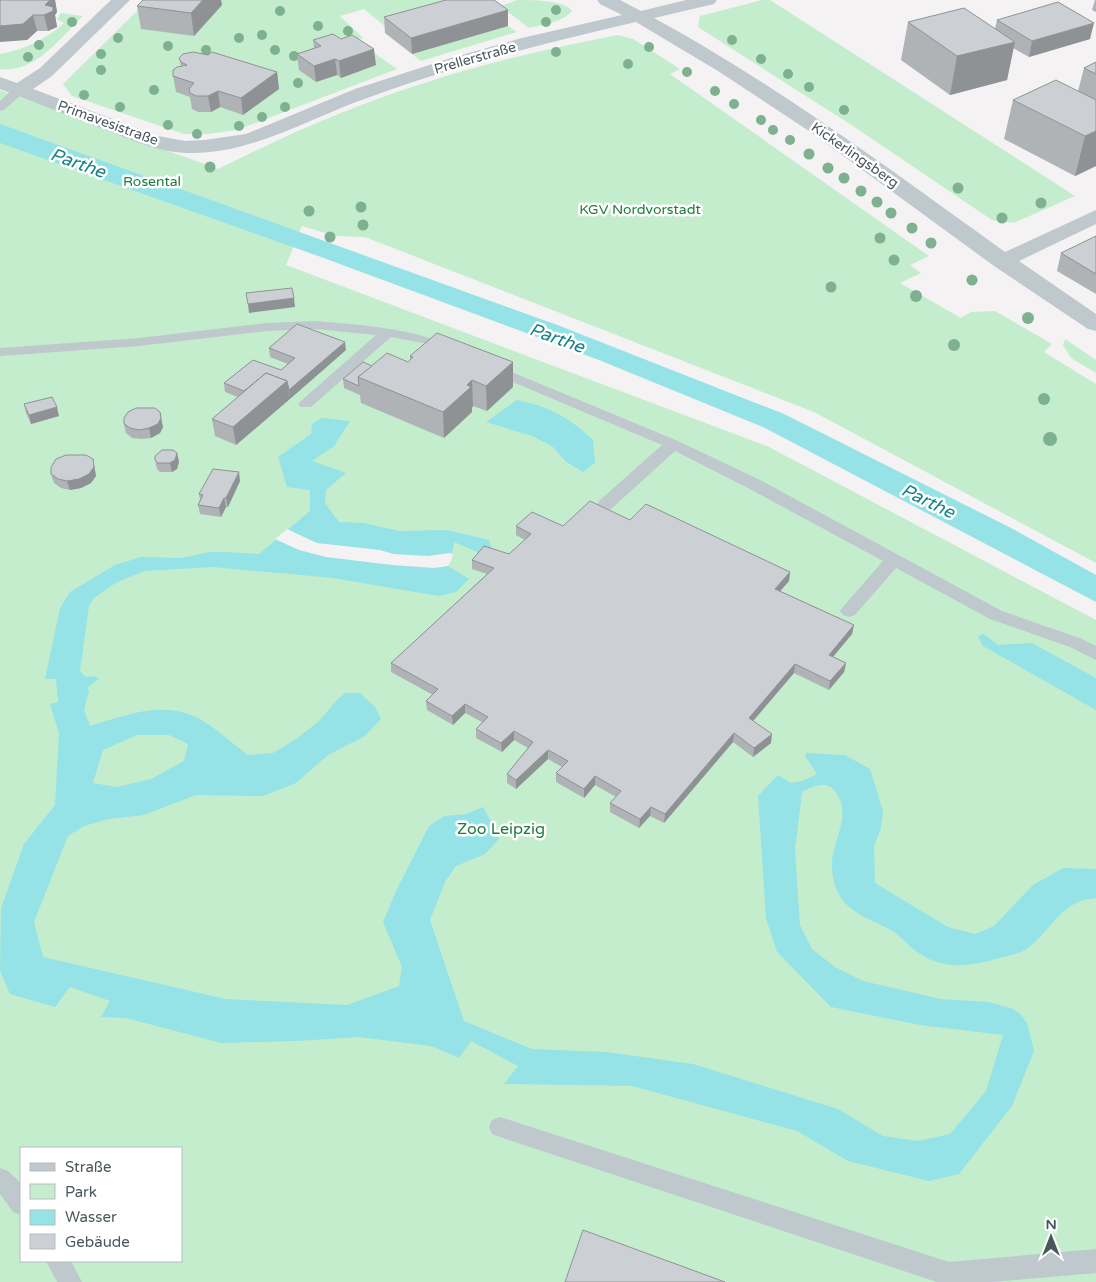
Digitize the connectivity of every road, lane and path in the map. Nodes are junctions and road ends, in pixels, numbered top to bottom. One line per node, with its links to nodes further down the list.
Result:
1 (121, 0): 6 (street)
2 (606, 0): 4 (street, Kickerlingsberg)
3 (708, 0): 4 (street, Prellerstraße)
4 (641, 16): 8 (street, Prellerstraße); 10 (street, Kickerlingsberg)
5 (0, 83): 6 (street, Primavesistraße)
6 (19, 90): 7 (lane); 8 (street, Primavesistraße)
7 (0, 107)
8 (250, 139)
9 (1096, 216): 10 (street)
10 (1002, 261): 11 (street, Kickerlingsberg)
11 (1096, 324)
12 (388, 332): 13 (lane); 14 (lane); 16 (lane)
13 (0, 352)
14 (464, 355)
15 (482, 363): 17 (lane)
16 (306, 404)
17 (673, 444): 18 (lane); 19 (lane)
18 (605, 505)
19 (894, 560): 20 (lane); 21 (lane)
20 (849, 610)
21 (1096, 654)
22 (500, 1127): 25 (lane)
23 (0, 1179): 24 (lane)
24 (20, 1202)
25 (1096, 1261)
26 (59, 1262): 27 (lane)
27 (70, 1282)

